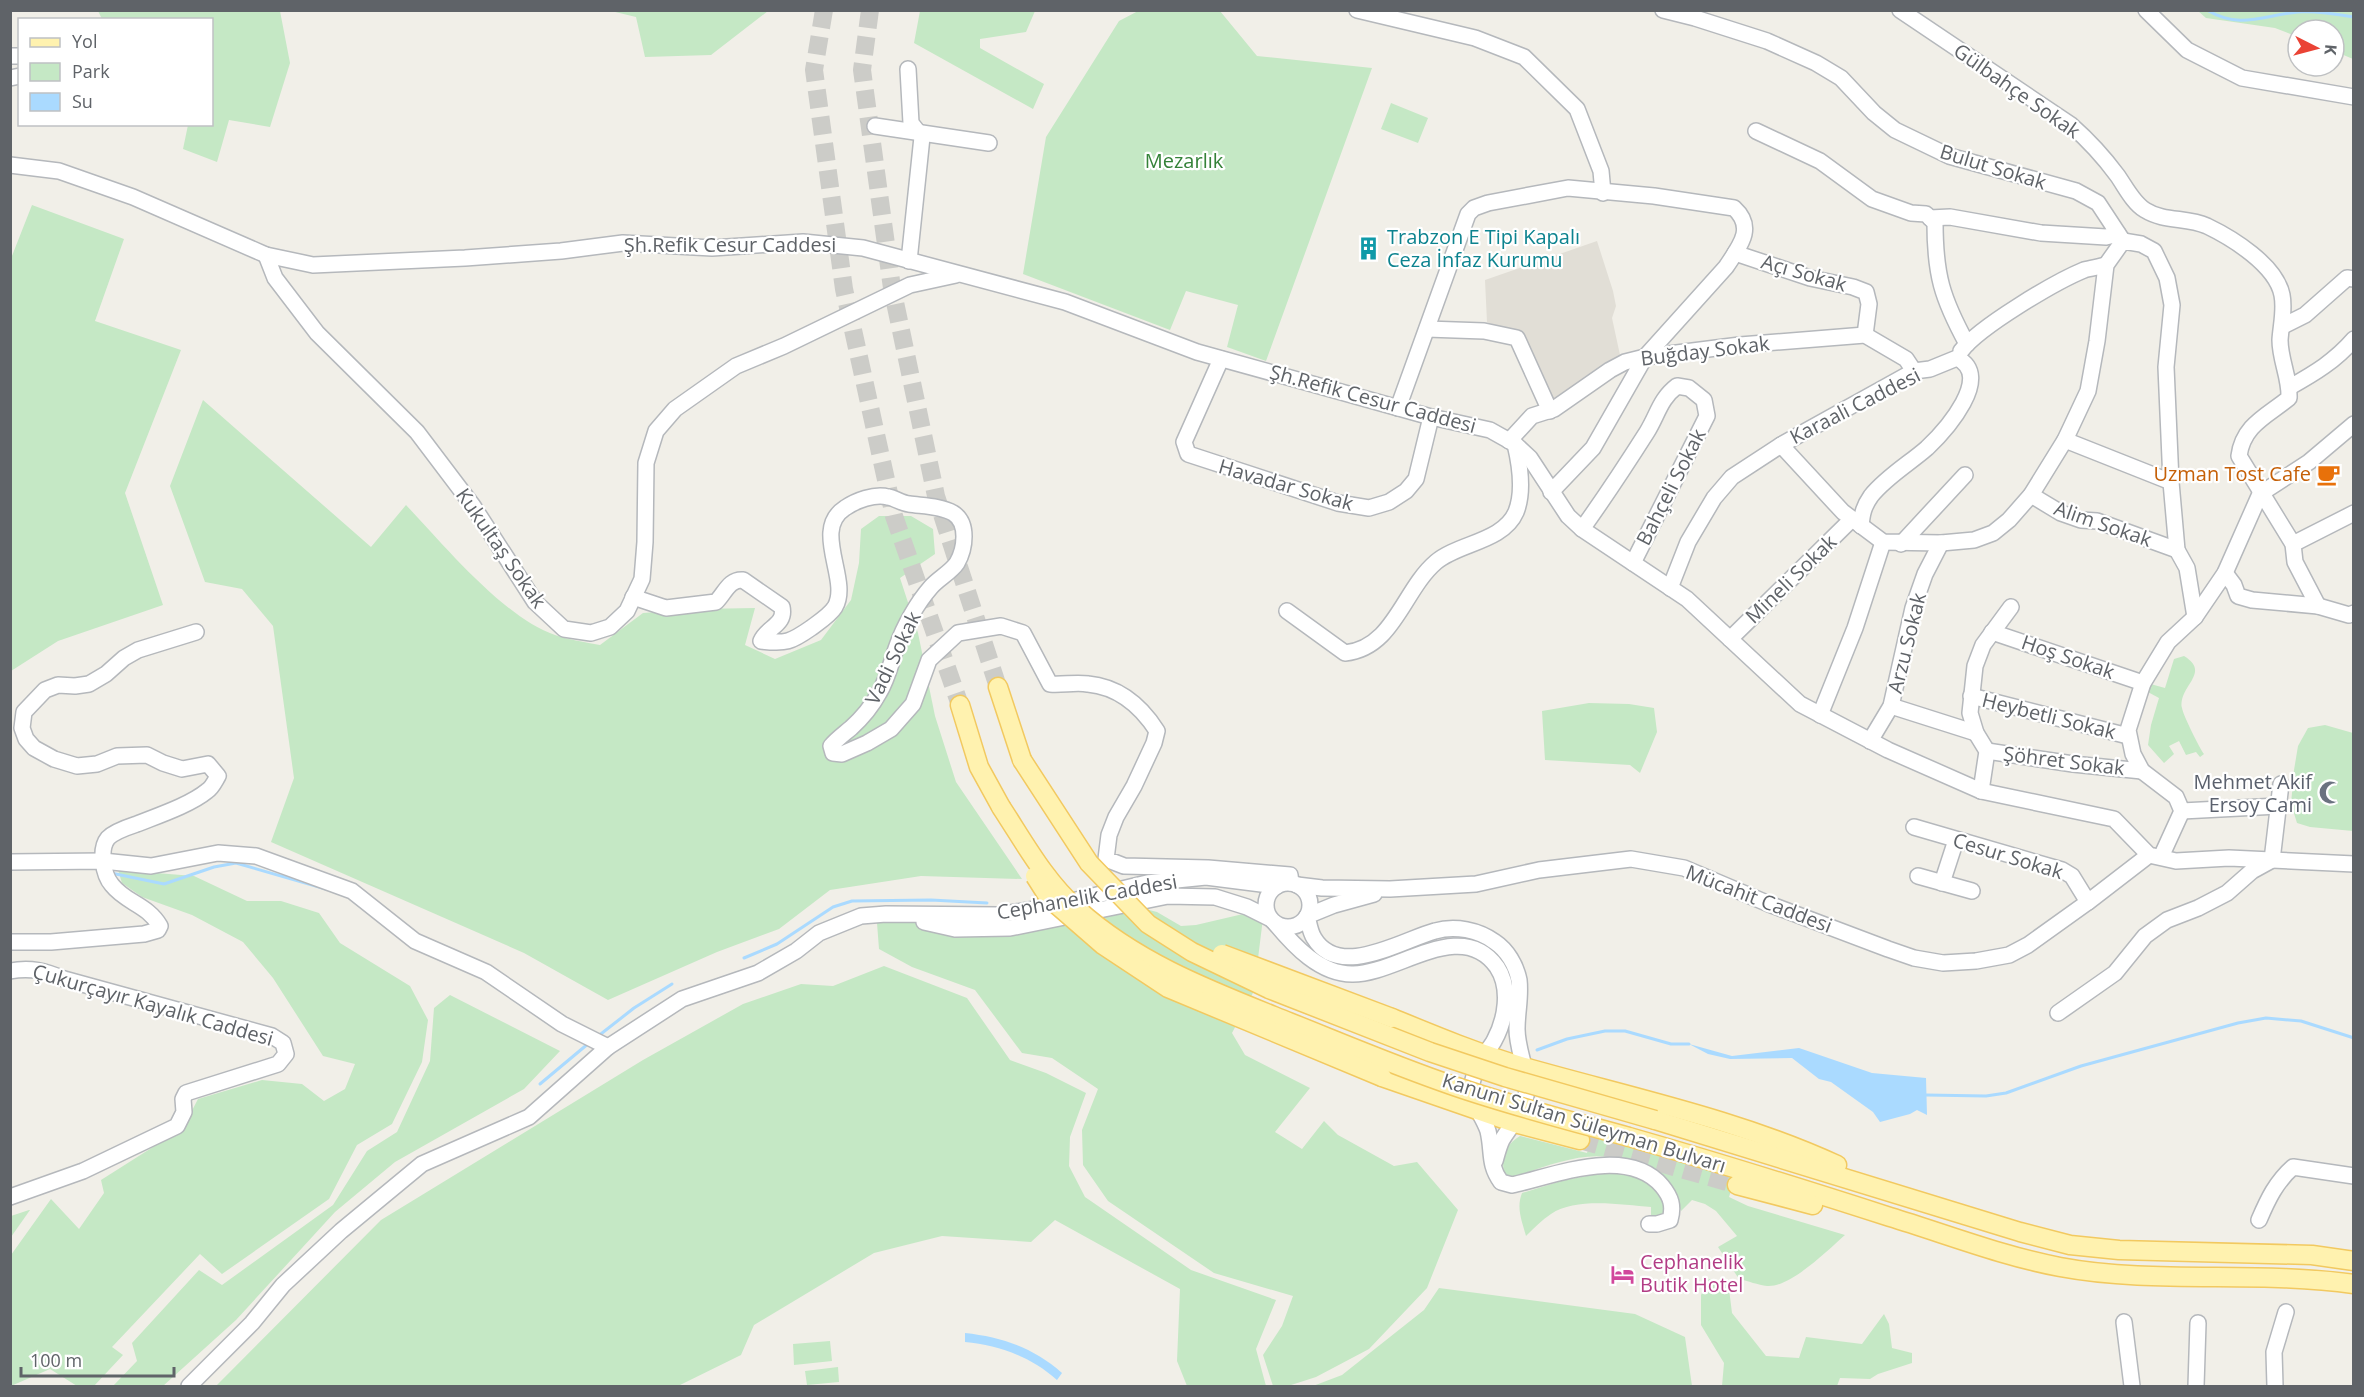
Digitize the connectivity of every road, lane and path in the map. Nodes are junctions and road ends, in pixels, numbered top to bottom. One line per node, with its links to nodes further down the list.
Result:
1 (1357, 10): 12 (street)
2 (1663, 10): 14 (street, Bulut Sokak)
3 (1900, 10): 21 (street, Gülbahçe Sokak)
4 (2146, 10): 6 (street)
5 (908, 69): 9 (street)
6 (2354, 97)
7 (875, 126): 9 (street)
8 (1756, 131): 13 (street)
9 (917, 132): 10 (street); 17 (street)
10 (989, 143)
11 (10, 165): 16 (street, Şh.Refik Cesur Caddesi)
12 (1603, 193): 15 (street); 22 (street)
13 (1930, 218): 14 (street); 25 (street)
14 (2120, 237): 18 (street); 39 (street)
15 (1735, 253): 23 (street, Açı Sokak); 26 (street)
16 (266, 255): 17 (street, Şh.Refik Cesur Caddesi); 54 (street, Kukultaş Sokak)
17 (909, 261): 19 (street, Şh.Refik Cesur Caddesi)
18 (2106, 265): 25 (street); 35 (street)
19 (956, 274): 28 (street, Şh.Refik Cesur Caddesi); 54 (street, Kukultaş Sokak)
20 (2354, 279): 21 (street)
21 (2283, 326): 30 (street, Gülbahçe Sokak)
22 (1427, 329): 31 (street); 32 (street)
23 (1864, 335): 26 (street, Buğday Sokak); 29 (street)
24 (2354, 339): 30 (street)
25 (1967, 344): 27 (street)
26 (1645, 357): 32 (street, Buğday Sokak); 40 (street)
27 (1957, 358): 29 (street, Karaali Caddesi); 44 (street)
28 (1221, 359): 31 (street, Şh.Refik Cesur Caddesi); 33 (street, Havadar Sokak)
29 (1914, 371): 37 (street, Karaali Caddesi)
30 (2290, 387): 41 (street)
31 (1398, 408): 33 (street, Şh.Refik Cesur Caddesi)
32 (1550, 411): 36 (street, Buğday Sokak)
33 (1431, 417): 36 (street, Şh.Refik Cesur Caddesi)
34 (2354, 424): 41 (street)
35 (2065, 440): 39 (street); 42 (street)
36 (1512, 442): 40 (street, Şh.Refik Cesur Caddesi); 57 (street)
37 (1781, 445): 44 (street); 53 (street, Karaali Caddesi)
38 (1965, 475): 48 (street)
39 (2171, 482): 50 (street)
40 (1551, 492): 45 (street, Şh.Refik Cesur Caddesi)
41 (2260, 494): 49 (street); 52 (street)
42 (2031, 495): 47 (street); 50 (street, Alim Sokak)
43 (2354, 513): 49 (street)
44 (1856, 523): 46 (street); 62 (street, Mineli Sokak)
45 (1582, 529): 51 (street, Şh.Refik Cesur Caddesi); 51 (street, Bahçeli Sokak)
46 (1883, 542): 48 (street); 68 (street)
47 (1941, 543): 48 (street); 67 (street, Arzu Sokak)
48 (1901, 544)
49 (2293, 544): 55 (street)
50 (2177, 550): 58 (street)
51 (1634, 563): 53 (street, Şh.Refik Cesur Caddesi)
52 (2225, 573): 55 (street); 58 (street)
53 (1670, 588): 62 (street, Şh.Refik Cesur Caddesi)
54 (633, 597): 83 (street, Vadi Sokak)
55 (2318, 606): 59 (street)
56 (2011, 607): 61 (street)
57 (1287, 611)
58 (2195, 617): 63 (street)
59 (2352, 617)
60 (196, 632): 85 (street)
61 (1992, 632): 63 (street, Hoş Sokak); 65 (street)
62 (1730, 639): 68 (street, Şh.Refik Cesur Caddesi)
63 (2143, 683): 70 (street)
64 (998, 687): 78 (main road, Kanuni Sultan Süleyman Bulvarı, bridge)
65 (1971, 696): 69 (street); 70 (street, Heybetli Sokak)
66 (960, 705): 80 (main road, Kanuni Sultan Süleyman Bulvarı, bridge)
67 (1891, 706): 69 (street); 71 (street, Arzu Sokak)
68 (1820, 715): 71 (street, Şh.Refik Cesur Caddesi)
69 (1976, 733): 72 (street)
70 (2128, 736): 73 (street)
71 (1870, 741): 75 (street, Şh.Refik Cesur Caddesi)
72 (1987, 751): 73 (street, Şöhret Sokak); 75 (street)
73 (2142, 771): 77 (street)
74 (2281, 784): 76 (street)
75 (1981, 791): 82 (street, Şh.Refik Cesur Caddesi)
76 (2278, 806): 77 (street); 84 (street)
77 (2182, 811): 82 (street)
78 (1056, 812): 101 (main road, bridge); 110 (main road, Kanuni Sultan Süleyman Bulvarı, bridge)
79 (1914, 827): 81 (street, Cesur Sokak)
80 (1022, 838): 103 (main road, bridge); 113 (main road, Kanuni Sultan Süleyman Bulvarı, bridge)
81 (1956, 840): 89 (street); 93 (street, Cesur Sokak)
82 (2155, 856): 84 (street); 93 (street, Mücahit Caddesi)
83 (1106, 859): 90 (street, Mücahit Caddesi)
84 (2272, 860): 87 (street); 99 (street)
85 (104, 861): 86 (street); 97 (street, Çukurçayır Kayalık Caddesi); 100 (street)
86 (10, 862)
87 (2354, 864)
88 (1918, 876): 89 (street)
89 (1942, 883): 92 (street)
90 (1288, 884): 91 (street, Mücahit Caddesi); 94 (street, Cephanelik Caddesi); 95 (street); 96 (street)
91 (1390, 889): 93 (street, Mücahit Caddesi); 95 (street)
92 (1972, 891)
93 (2088, 902)
94 (886, 914): 96 (street); 100 (street, Cephanelik Caddesi)
95 (1307, 916): 96 (street); 102 (street)
96 (1272, 921): 101 (street)
97 (10, 942)
98 (10, 971): 109 (street, Çukurçayır Kayalık Caddesi)
99 (2058, 1013)
100 (603, 1046): 123 (street, Cephanelik Caddesi)
101 (1483, 1054): 102 (main road); 103 (street)
102 (1524, 1067): 104 (street); 110 (main road)
103 (1479, 1111): 104 (main road); 106 (street)
104 (1515, 1123): 105 (main road); 106 (street)
105 (1580, 1140)
106 (1492, 1170): 112 (street)
107 (2354, 1176): 111 (street)
108 (1737, 1185): 113 (main road)
109 (10, 1197)
110 (1907, 1197): 115 (main road, Kanuni Sultan Süleyman Bulvarı)
111 (2259, 1220)
112 (1648, 1224)
113 (1914, 1224): 117 (main road, Kanuni Sultan Süleyman Bulvarı)
114 (2354, 1253): 115 (main road)
115 (2312, 1255): 116 (main road, Kanuni Sultan Süleyman Bulvarı)
116 (2354, 1261)
117 (2289, 1278): 118 (main road, Kanuni Sultan Süleyman Bulvarı); 119 (main road)
118 (2354, 1284)
119 (2354, 1293)
120 (2286, 1312): 126 (street)
121 (2124, 1322): 124 (street)
122 (2198, 1323): 125 (street)
123 (189, 1386)
124 (2132, 1386)
125 (2196, 1386)
126 (2275, 1386)

